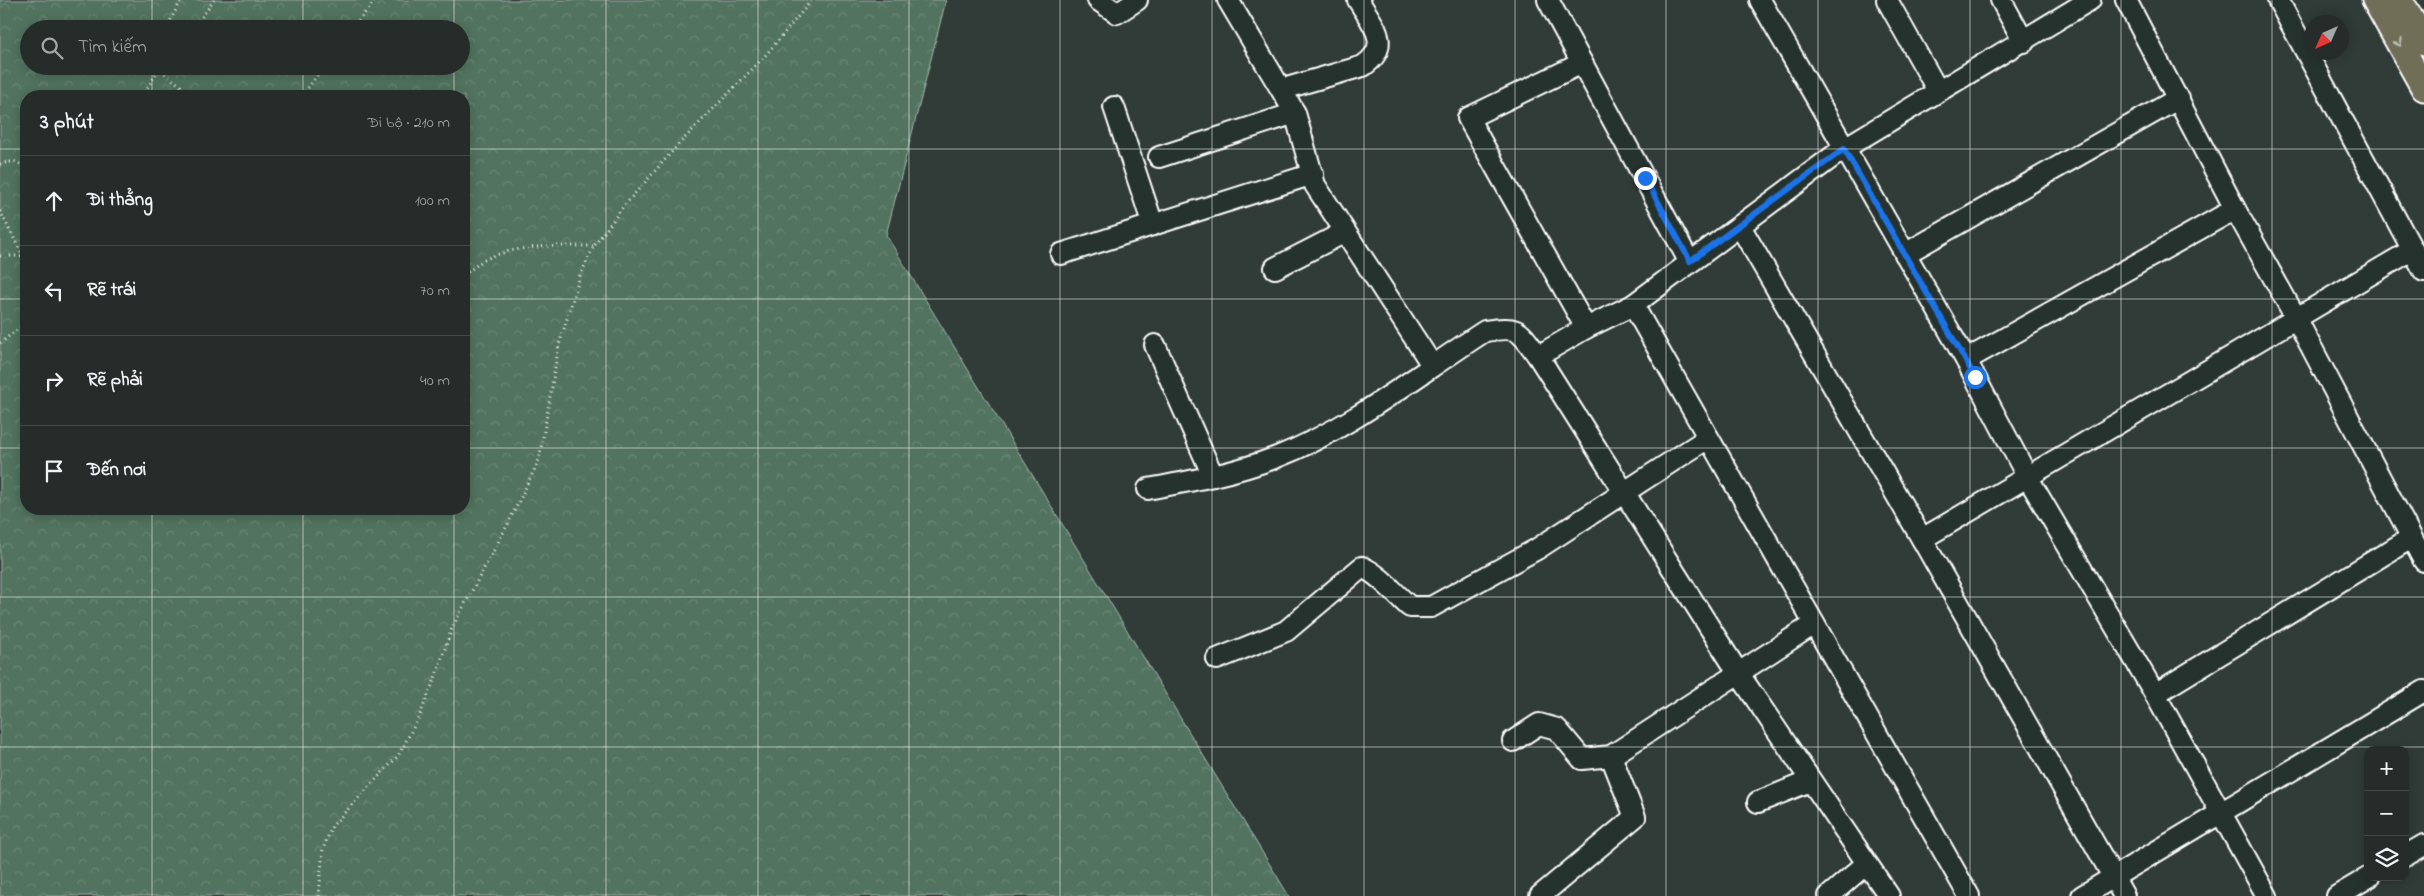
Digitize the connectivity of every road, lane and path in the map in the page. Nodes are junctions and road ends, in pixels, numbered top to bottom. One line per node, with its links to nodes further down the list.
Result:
1 (181, 0): 18 (path)
2 (214, 0): 19 (path)
3 (376, 0): 20 (path)
4 (812, 0): 47 (path)
5 (1098, 0): 6 (street)
6 (1137, 0)
7 (1228, 0): 28 (street)
8 (1358, 0): 28 (street)
9 (1548, 0): 23 (street)
10 (1760, 0): 36 (street)
11 (1886, 0): 32 (street)
12 (2001, 0): 21 (street)
13 (2090, 0): 21 (street)
14 (2126, 0): 33 (street)
15 (2278, 0): 48 (street)
16 (2376, 0): 27 (main road, one-way to 27)
17 (2400, 0): 22 (main road)
18 (171, 20)
19 (200, 20)
20 (359, 20)
21 (2024, 42): 32 (street)
22 (2424, 42)
23 (1582, 63): 53 (street); 60 (street)
24 (155, 75): 29 (path)
25 (164, 75): 30 (path)
26 (317, 75): 31 (path)
27 (2424, 88)
28 (1283, 89): 35 (street)
29 (146, 90)
30 (184, 90)
31 (306, 90)
32 (1938, 90): 36 (street)
33 (2179, 98): 41 (street); 50 (street)
34 (1114, 108): 43 (street)
35 (1295, 113): 37 (street); 40 (street)
36 (1844, 149): 44 (street); 50 (street)
37 (1159, 157)
38 (0, 164): 39 (path)
39 (20, 164)
40 (1312, 174): 43 (street); 45 (street)
41 (2236, 209): 58 (street); 64 (street)
42 (0, 211): 46 (path)
43 (1153, 225): 49 (street)
44 (1740, 226): 53 (street); 72 (street)
45 (1344, 232): 54 (street); 65 (street)
46 (20, 246)
47 (594, 246): 55 (path); 89 (path)
48 (2412, 250): 56 (street); 58 (street)
49 (1061, 254)
50 (1905, 254): 64 (street)
51 (20, 255): 52 (path)
52 (0, 256)
53 (1690, 261): 57 (street)
54 (1275, 268)
55 (470, 271)
56 (2424, 271)
57 (1632, 305): 60 (street); 66 (street)
58 (2296, 318): 68 (street); 71 (street)
59 (20, 327): 61 (path)
60 (1586, 328): 63 (street)
61 (0, 343)
62 (1156, 345): 67 (street)
63 (1538, 356): 65 (street); 70 (street)
64 (1966, 360): 68 (street)
65 (1432, 366): 67 (street)
66 (1708, 438): 70 (street); 74 (street)
67 (1213, 476): 69 (street)
68 (2028, 478): 72 (street); 78 (street)
69 (1148, 489)
70 (1624, 493): 75 (street); 76 (street)
71 (2411, 538): 73 (street); 78 (street)
72 (1922, 539): 87 (street)
73 (2424, 561)
74 (1814, 624): 76 (street); 93 (street)
75 (1217, 659)
76 (1739, 674): 80 (street); 81 (street)
77 (2424, 692): 83 (street)
78 (2155, 694): 83 (street)
79 (1513, 741): 80 (street)
80 (1611, 756): 90 (street)
81 (1810, 781): 82 (street); 86 (street)
82 (1758, 802)
83 (2222, 813): 87 (street); 96 (street)
84 (2424, 845): 85 (street)
85 (2409, 854)
86 (1866, 864): 91 (street); 92 (street)
87 (2114, 878): 94 (street); 95 (street)
88 (2364, 880): 97 (street)
89 (319, 896)
90 (1540, 896)
91 (1828, 896)
92 (1889, 896)
93 (1969, 896)
94 (2082, 896)
95 (2124, 896)
96 (2267, 896)
97 (2337, 896)

